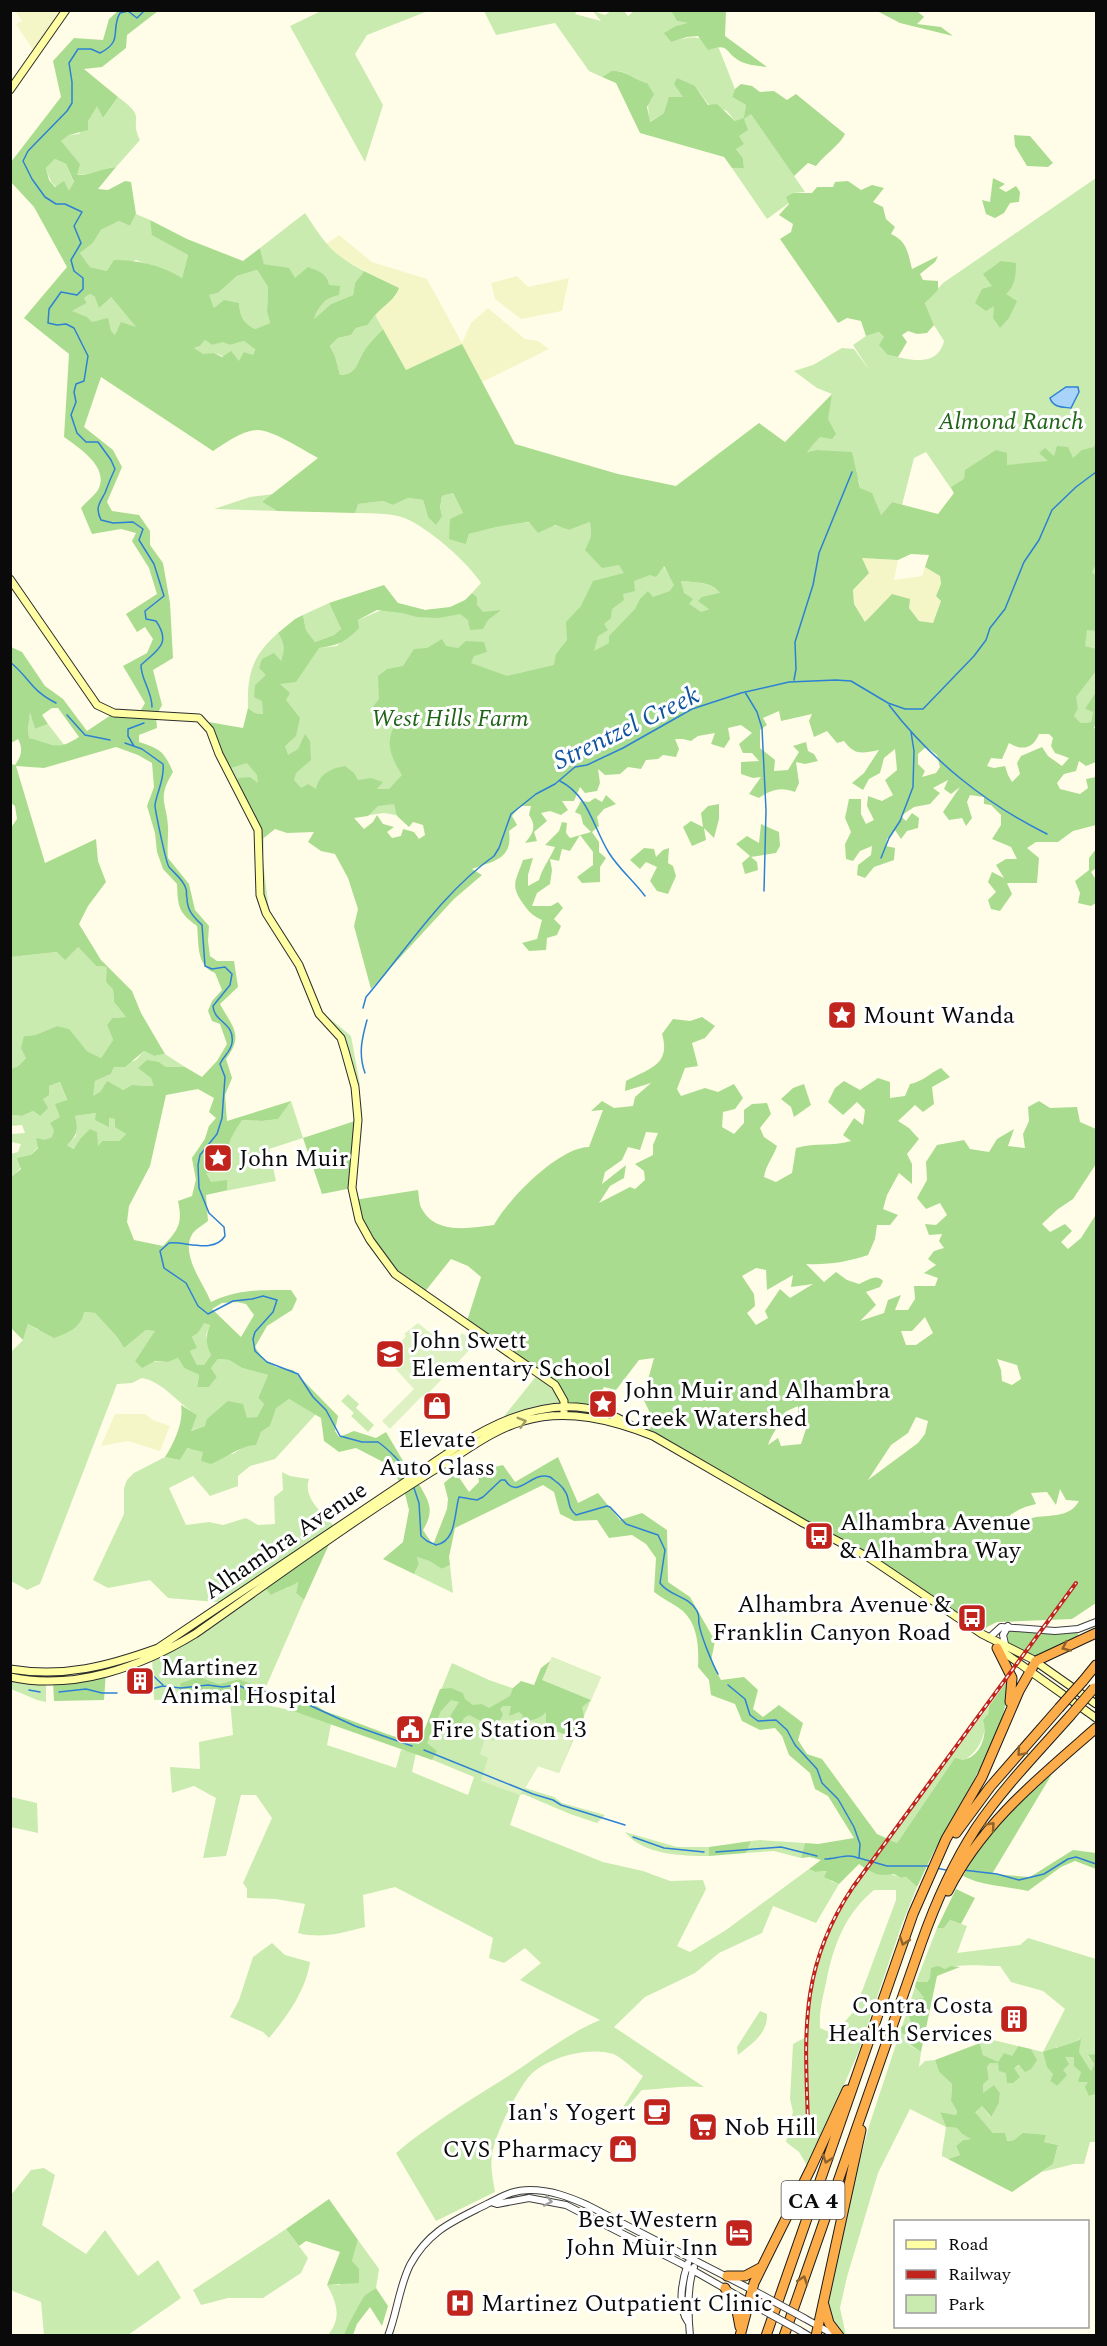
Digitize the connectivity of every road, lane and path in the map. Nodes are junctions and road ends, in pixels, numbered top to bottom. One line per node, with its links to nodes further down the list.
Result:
1 (66, 10): 2 (main road)
2 (10, 90)
3 (10, 579): 4 (main road)
4 (564, 1406): 5 (main road); 6 (main road, Alhambra Avenue); 7 (main road, Alhambra Avenue)
5 (564, 1415): 6 (main road, Alhambra Avenue); 7 (main road, Alhambra Avenue, one-way to 5)
6 (636, 1429): 12 (main road, Alhambra Avenue)
7 (415, 1479): 8 (main road, Alhambra Avenue)
8 (403, 1487): 16 (main road, Alhambra Avenue); 18 (main road, Alhambra Avenue)
9 (1096, 1622): 10 (street)
10 (1008, 1626): 12 (street); 13 (street)
11 (1096, 1633): 14 (highway, one-way to 14)
12 (989, 1638): 13 (main road, Alhambra Avenue)
13 (1001, 1646): 14 (main road, Alhambra Avenue); 17 (main road, Alhambra Avenue); 22 (highway)
14 (1036, 1661): 17 (highway); 20 (main road, Alhambra Avenue)
15 (1096, 1665): 24 (highway, CA 4, one-way to 24, bridge)
16 (10, 1669)
17 (1030, 1671): 21 (main road, Alhambra Avenue); 22 (highway)
18 (10, 1677)
19 (1095, 1687): 25 (highway, CA 4, bridge)
20 (1096, 1704)
21 (1096, 1718)
22 (1007, 1719): 24 (highway)
23 (1096, 1728): 25 (highway, one-way to 23)
24 (943, 1850): 26 (highway, CA 4, one-way to 26)
25 (960, 1862): 27 (highway, CA 4)
26 (861, 2064): 30 (highway); 41 (highway, CA 4, one-way to 41)
27 (871, 2086): 35 (highway); 42 (highway, CA 4, one-way to 27)
28 (491, 2202): 29 (street); 31 (street, one-way to 31); 39 (street)
29 (693, 2259): 31 (street); 32 (street)
30 (762, 2266): 32 (highway); 34 (highway)
31 (690, 2268): 33 (street); 40 (street)
32 (727, 2276): 34 (street)
33 (724, 2288): 36 (street); 38 (highway)
34 (752, 2289): 36 (highway); 37 (street, bridge)
35 (823, 2300): 37 (highway); 44 (highway)
36 (748, 2302): 38 (highway); 43 (street, bridge)
37 (817, 2330): 44 (street)
38 (740, 2334)
39 (388, 2336)
40 (690, 2336)
41 (766, 2336)
42 (784, 2336)
43 (809, 2336)
44 (837, 2336)

